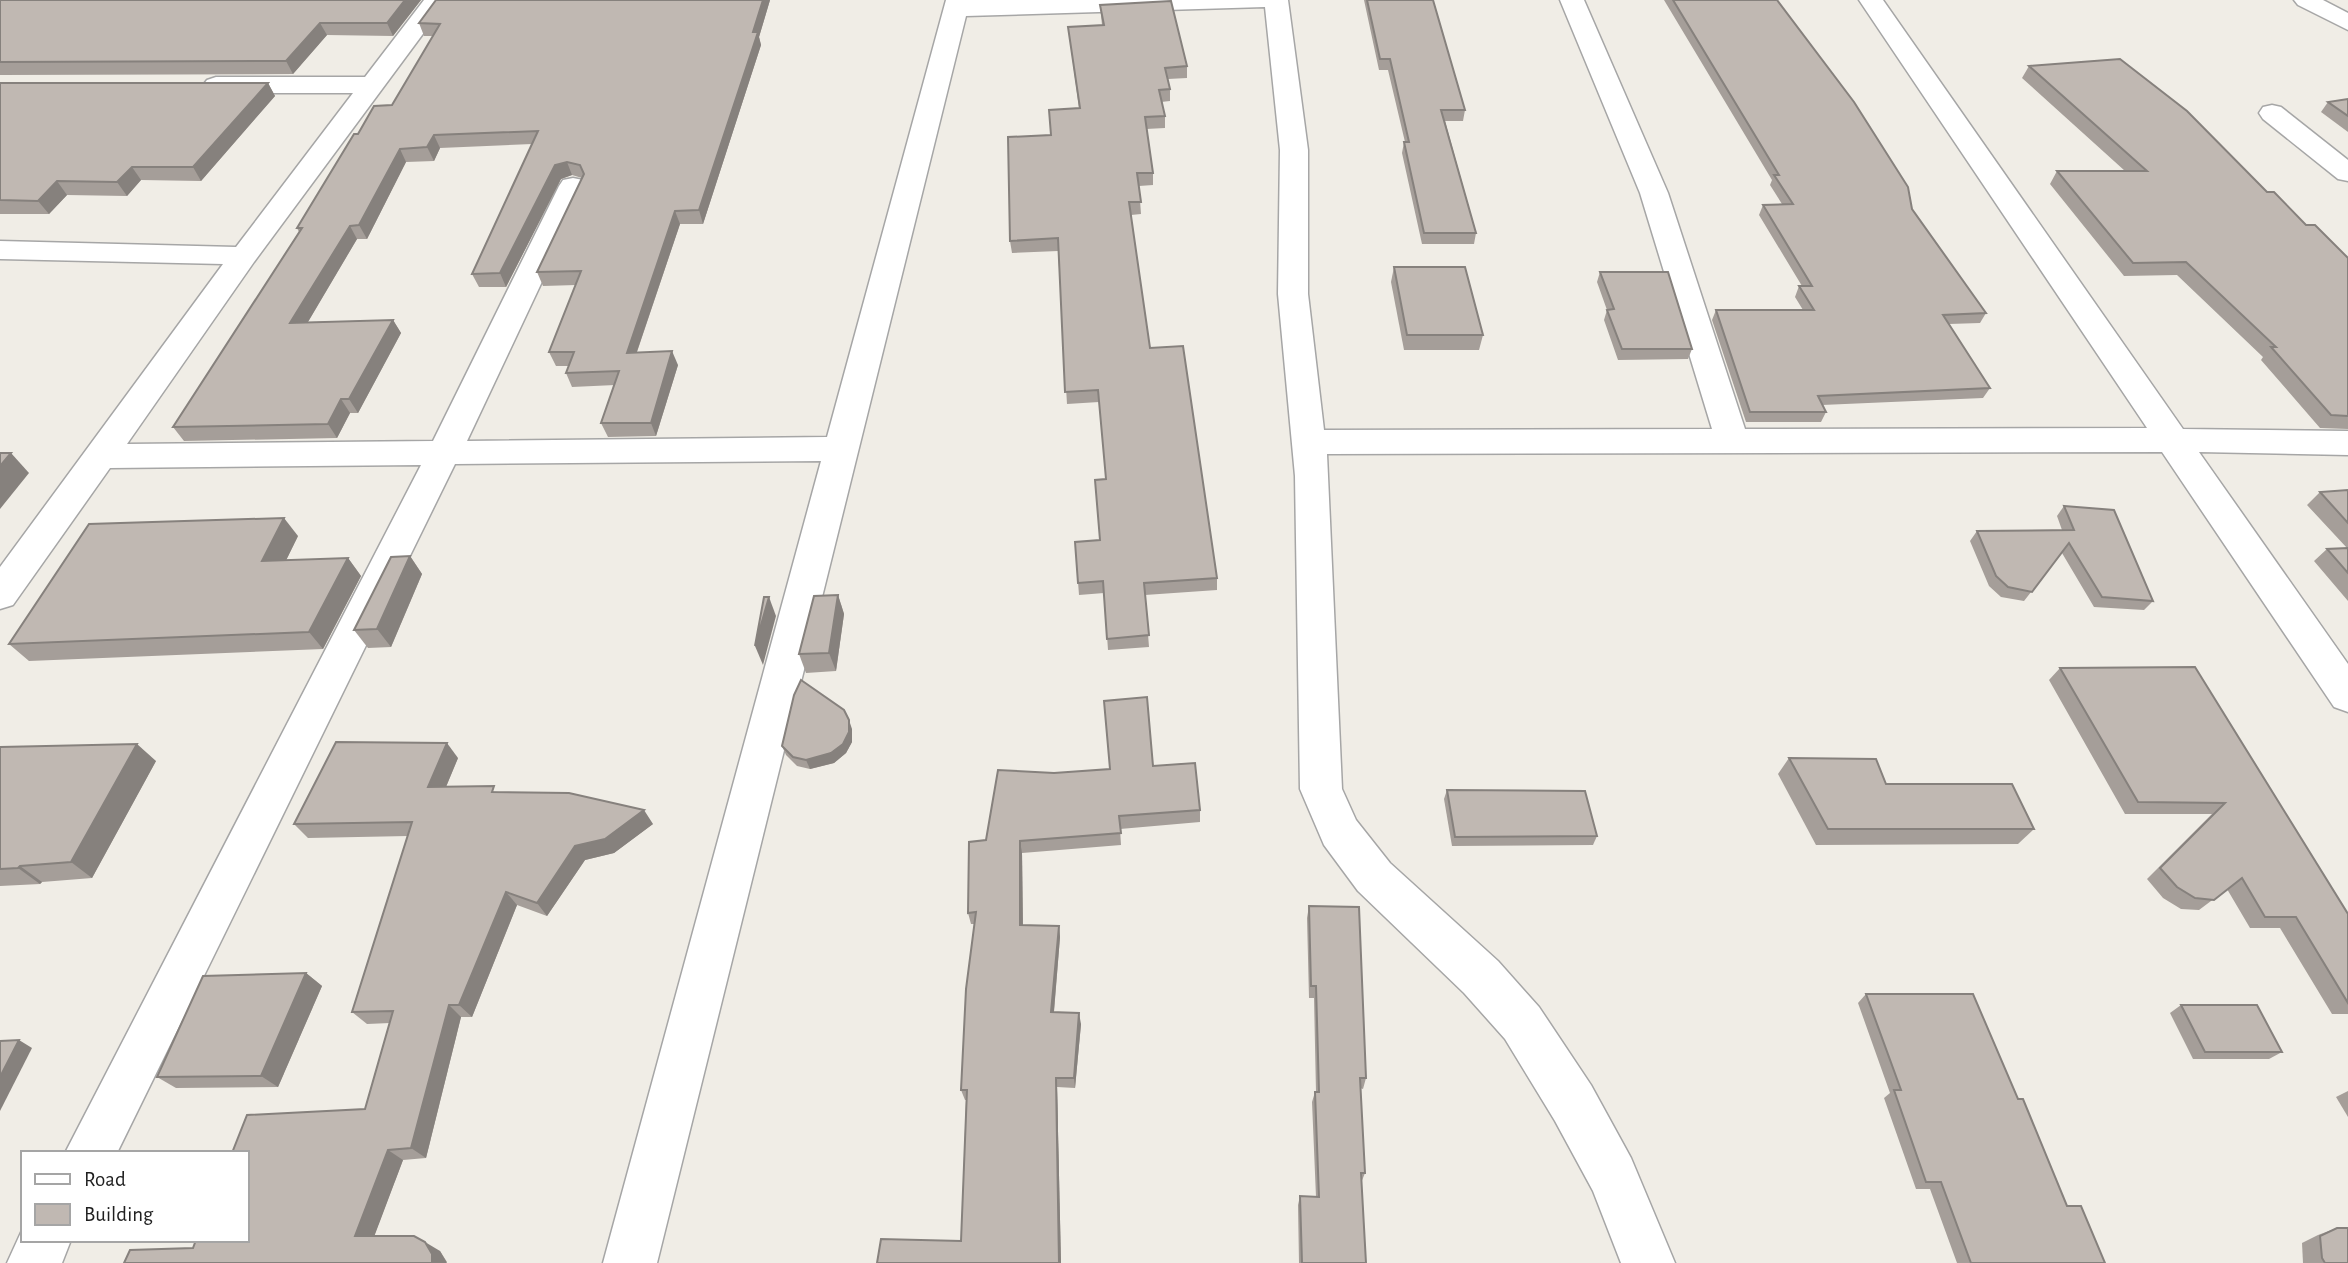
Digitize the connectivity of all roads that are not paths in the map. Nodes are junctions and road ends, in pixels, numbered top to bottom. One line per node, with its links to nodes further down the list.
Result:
1 (436, 0): 9 (street)
2 (1275, 0): 6 (street); 17 (street)
3 (1572, 0): 16 (street)
4 (1871, 0): 15 (street)
5 (2306, 0): 7 (street)
6 (957, 4): 19 (street)
7 (2348, 23)
8 (193, 85): 9 (street)
9 (373, 85): 14 (street)
10 (2272, 113): 11 (street)
11 (2348, 173)
12 (573, 186): 20 (street)
13 (0, 250): 14 (street)
14 (244, 256): 21 (street)
15 (2173, 440): 16 (street); 18 (street); 23 (street)
16 (1732, 441): 17 (street)
17 (1308, 442): 28 (street)
18 (2348, 443)
19 (842, 449): 20 (street); 27 (street)
20 (444, 453): 21 (street); 24 (street)
21 (100, 456): 22 (street)
22 (0, 595)
23 (2348, 696)
24 (91, 1151)
25 (44, 1242): 26 (street)
26 (34, 1263)
27 (630, 1263)
28 (1648, 1263)

